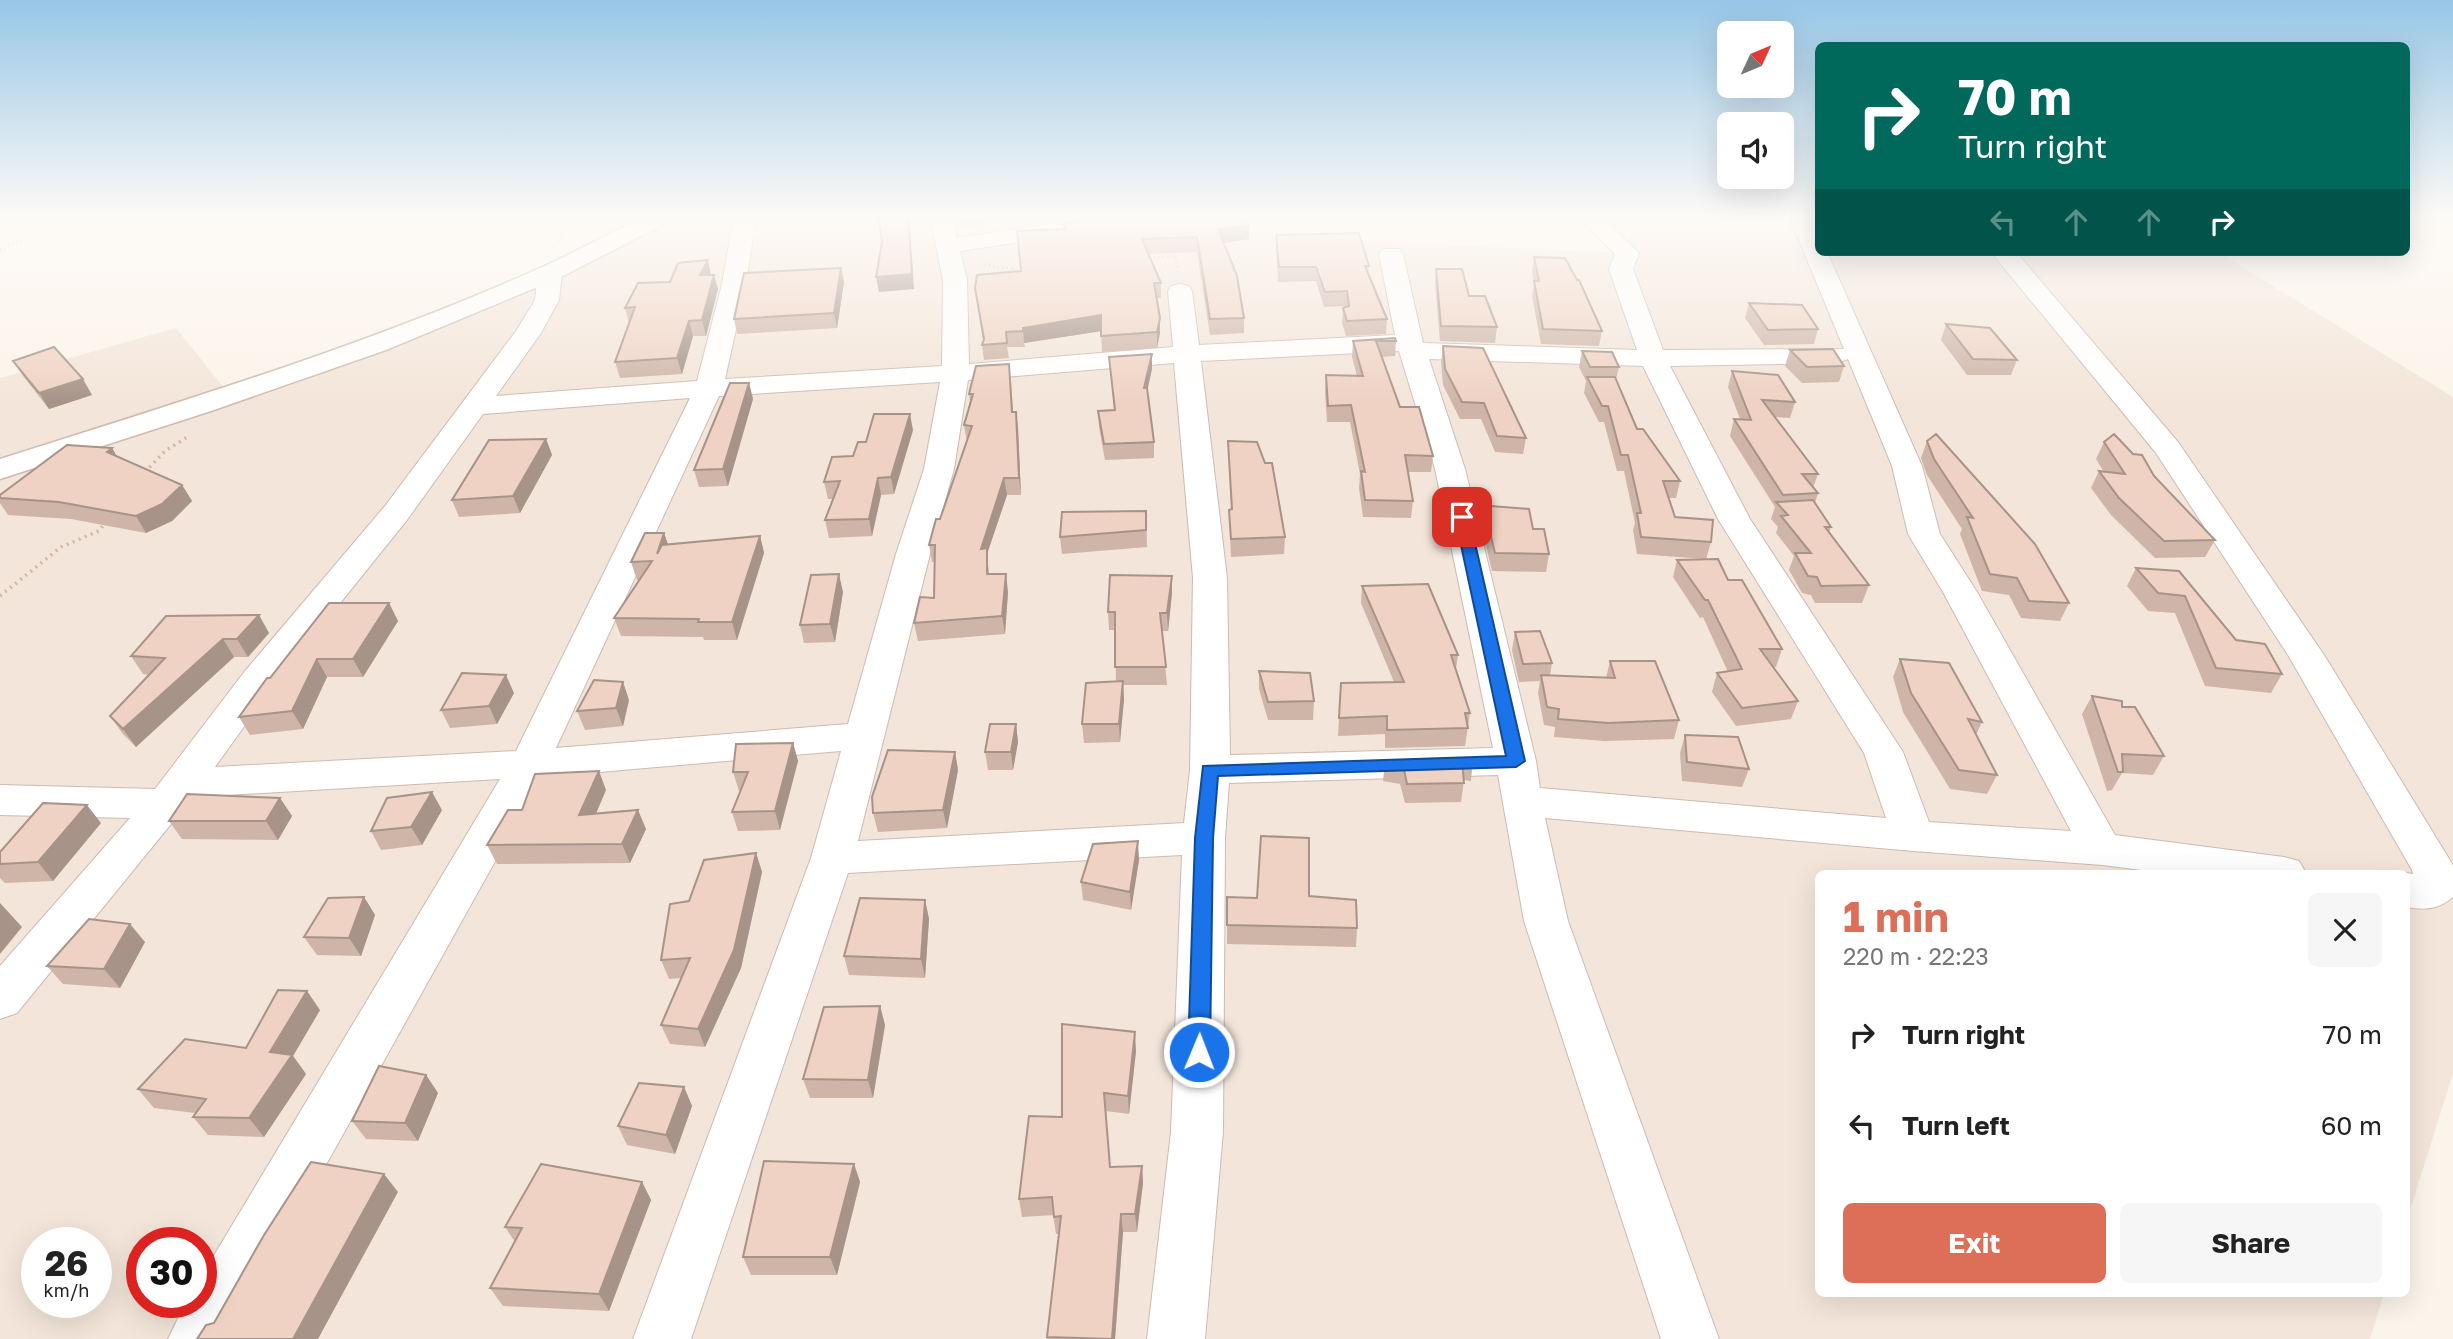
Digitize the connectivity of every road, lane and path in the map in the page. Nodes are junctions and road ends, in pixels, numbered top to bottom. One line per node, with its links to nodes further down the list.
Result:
1 (537, 278): 19 (street)
2 (549, 278): 17 (street)
3 (735, 278): 16 (street)
4 (955, 278): 15 (street)
5 (1178, 278): 10 (path)
6 (1397, 278): 11 (street)
7 (1625, 278): 14 (street)
8 (1828, 278): 13 (street)
9 (2025, 278): 35 (street)
10 (1180, 291): 12 (street)
11 (1412, 347): 12 (street); 14 (street); 24 (street)
12 (1187, 354): 15 (street); 26 (street)
13 (1857, 354): 14 (street); 32 (street)
14 (1653, 358): 30 (street)
15 (955, 373): 16 (street); 23 (street)
16 (709, 388): 17 (street); 25 (street)
17 (473, 406): 27 (street)
18 (194, 433): 20 (path)
19 (0, 469)
20 (139, 477)
21 (107, 520): 22 (path)
22 (0, 596)
23 (864, 736): 25 (street); 33 (street)
24 (1516, 761): 26 (street); 29 (street)
25 (529, 764): 27 (street); 37 (street)
26 (1210, 770): 31 (street)
27 (173, 793): 28 (street); 36 (street)
28 (0, 800)
29 (1521, 801): 30 (street); 40 (street)
30 (1913, 836): 32 (street)
31 (1204, 838): 33 (street); 39 (street)
32 (2102, 849): 34 (street)
33 (832, 858): 38 (street)
34 (2261, 870)
35 (2410, 890)
36 (0, 999)
37 (197, 1339)
38 (662, 1339)
39 (1176, 1339)
40 (1690, 1339)

